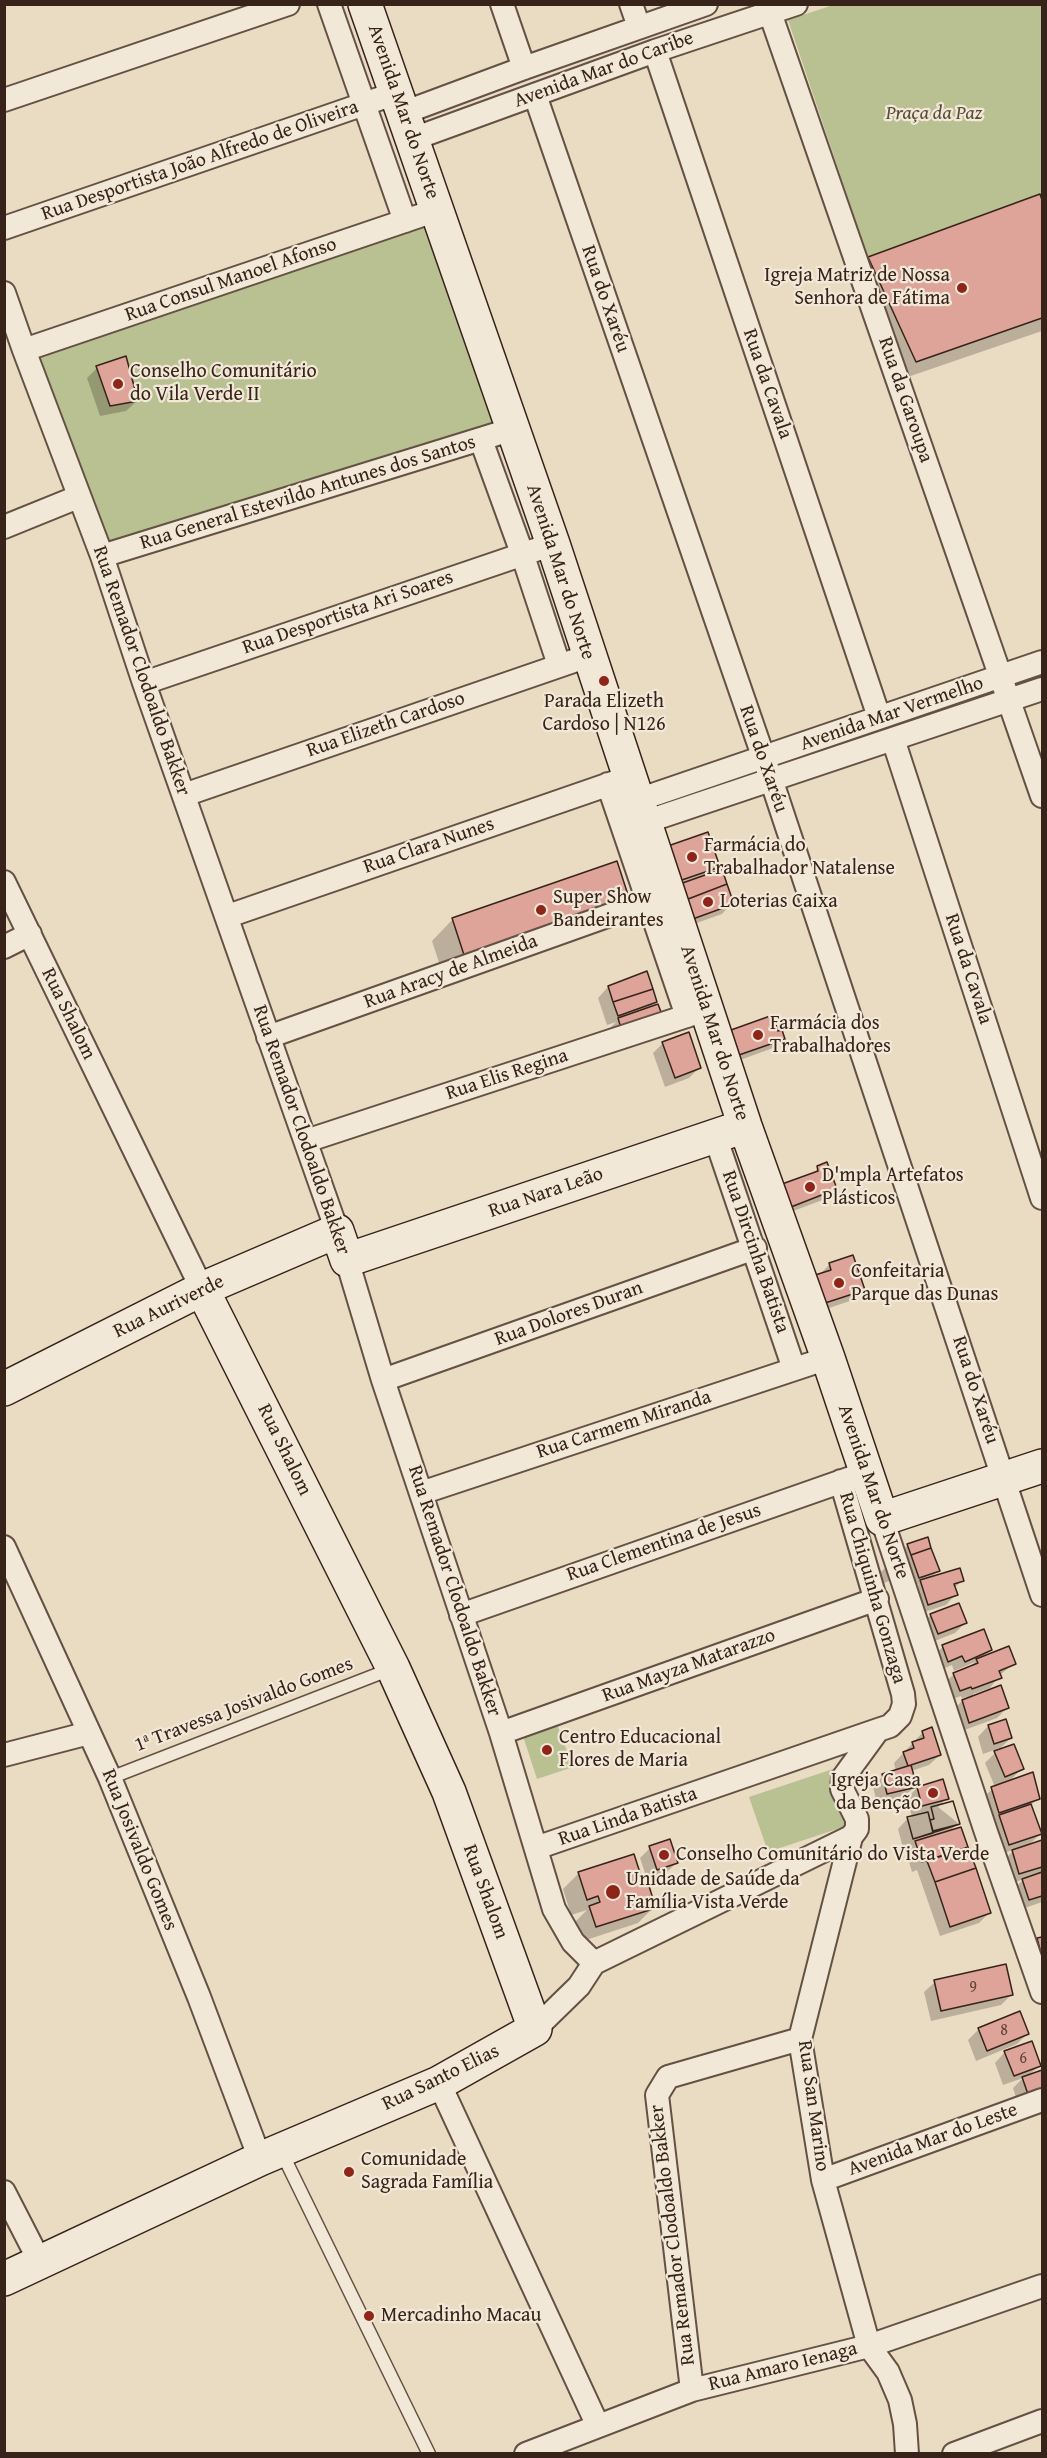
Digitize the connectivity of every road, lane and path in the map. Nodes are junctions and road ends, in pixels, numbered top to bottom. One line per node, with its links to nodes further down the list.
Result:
1 (288, 4): 13 (street)
2 (329, 4): 14 (street, Avenida Mar do Norte)
3 (365, 4): 15 (street, Avenida Mar do Norte)
4 (502, 4): 11 (street)
5 (631, 4): 9 (street)
6 (706, 4): 9 (street, Avenida Mar do Caribe)
7 (796, 4): 8 (street, Avenida Mar do Caribe)
8 (769, 9): 10 (street, Avenida Mar do Caribe); 30 (street, Rua da Garoupa)
9 (639, 27): 11 (street, Avenida Mar do Caribe)
10 (655, 51): 12 (street, Avenida Mar do Caribe); 34 (street, Rua da Cavala)
11 (524, 68): 15 (street, Avenida Mar do Caribe)
12 (534, 95): 15 (street, Avenida Mar do Caribe); 36 (street, Rua do Xaréu)
13 (4, 100)
14 (364, 104): 15 (street, Rua Desportista João Alfredo de Oliveira); 17 (street, Avenida Mar do Norte); 18 (street, Rua Desportista João Alfredo de Oliveira)
15 (404, 115): 16 (street, Avenida Mar do Norte)
16 (437, 210): 17 (street, Rua Consul Manoel Afonso); 21 (street, Avenida Mar do Norte)
17 (405, 221): 20 (street, Rua Consul Manoel Afonso)
18 (4, 228)
19 (4, 293): 20 (street, Rua Remador Clodoaldo Bakker)
20 (24, 350): 23 (street, Rua Remador Clodoaldo Bakker)
21 (513, 429): 22 (street, Rua General Estevildo Antunes dos Santos); 25 (street, Avenida Mar do Norte)
22 (481, 440): 26 (street); 27 (street, Rua General Estevildo Antunes dos Santos)
23 (78, 497): 24 (street); 27 (street, Rua Remador Clodoaldo Bakker)
24 (4, 527)
25 (553, 544): 26 (street, Rua Desportista Ari Soares); 28 (street, Avenida Mar do Norte)
26 (522, 553): 28 (street); 31 (street, Rua Desportista Ari Soares)
27 (102, 556): 31 (street, Rua Remador Clodoaldo Bakker)
28 (573, 661): 37 (street, Rua Elizeth Cardoso); 38 (street, Avenida Mar do Norte)
29 (1042, 662): 30 (street, Avenida Mar Vermelho)
30 (1001, 676): 33 (street, Rua da Garoupa); 34 (street, Avenida Mar Vermelho)
31 (144, 683): 37 (street, Rua Remador Clodoaldo Bakker)
32 (1042, 689): 33 (street, Avenida Mar Vermelho)
33 (1010, 699): 35 (street, Avenida Mar Vermelho); 39 (street, Rua da Garoupa)
34 (879, 717): 36 (street, Avenida Mar Vermelho)
35 (893, 739): 36 (street, Avenida Mar Vermelho); 49 (street, Rua da Cavala)
36 (766, 769): 38 (street, Avenida Mar Vermelho); 59 (street, Rua do Xaréu)
37 (184, 795): 42 (street, Rua Remador Clodoaldo Bakker)
38 (630, 796): 41 (street, Avenida Mar do Norte); 41 (street); 42 (street, Rua Clara Nunes)
39 (1042, 796)
40 (4, 882): 43 (street, Rua Shalom)
41 (659, 898): 45 (street, Avenida Mar do Norte); 46 (street, Rua Aracy de Almeida)
42 (228, 916): 46 (street, Rua Remador Clodoaldo Bakker)
43 (30, 934): 44 (street); 52 (street, Rua Shalom)
44 (4, 947)
45 (697, 1012): 47 (street, Avenida Mar do Norte); 48 (street, Rua Elis Regina)
46 (268, 1037): 48 (street, Rua Remador Clodoaldo Bakker)
47 (730, 1131): 50 (street, Rua Nara Leão); 51 (street, Rua Dircinha Batista); 53 (street, Avenida Mar do Norte)
48 (306, 1141): 50 (street, Rua Remador Clodoaldo Bakker)
49 (1042, 1198)
50 (342, 1245): 52 (street, Rua Auriverde); 55 (street, Rua Remador Clodoaldo Bakker)
51 (755, 1248): 54 (street, Rua Dircinha Batista); 55 (street, Rua Dolores Duran)
52 (202, 1289): 56 (street, Rua Auriverde); 66 (street, Rua Shalom)
53 (828, 1358): 54 (street, Rua Carmem Miranda); 58 (street, Avenida Mar do Norte)
54 (794, 1369): 60 (street, Rua Carmem Miranda)
55 (383, 1380): 60 (street, Rua Remador Clodoaldo Bakker)
56 (4, 1389)
57 (1042, 1466): 59 (street)
58 (854, 1477): 61 (street, Avenida Mar do Norte); 64 (street, Rua Chiquinha Gonzaga); 65 (street, Rua Clementina de Jesus)
59 (1004, 1479): 61 (street); 63 (street, Rua do Xaréu)
60 (421, 1493): 65 (street, Rua Remador Clodoaldo Bakker)
61 (882, 1519): 75 (street, Avenida Mar do Norte)
62 (4, 1547): 68 (street, Rua Josivaldo Gomes)
63 (1042, 1595)
64 (877, 1599): 67 (street, Rua Chiquinha Gonzaga); 69 (street, Rua Mayza Matarazzo)
65 (461, 1615): 69 (street, Rua Remador Clodoaldo Bakker)
66 (393, 1668): 71 (lane, 1ª Travessa Josivaldo Gomes); 76 (street, Rua Shalom)
67 (884, 1728): 72 (street, Rua San Marino); 73 (street, Rua Linda Batista)
68 (89, 1733): 70 (street); 71 (street, Rua Josivaldo Gomes)
69 (501, 1733): 73 (street, Rua Remador Clodoaldo Bakker)
70 (4, 1755)
71 (110, 1778): 80 (street, Rua Josivaldo Gomes)
72 (851, 1837): 74 (street, Rua Santo Elias); 77 (street, Rua San Marino)
73 (536, 1848): 74 (street, Rua Remador Clodoaldo Bakker)
74 (594, 1963): 76 (street, Rua Santo Elias)
75 (1042, 1992)
76 (535, 2030): 78 (street, Rua Santo Elias)
77 (800, 2039): 81 (street, Rua San Marino); 87 (street, Rua Remador Clodoaldo Bakker)
78 (438, 2083): 80 (street, Rua Santo Elias); 89 (street)
79 (1042, 2100): 81 (street, Avenida Mar do Leste)
80 (270, 2155): 83 (street, Rua Santo Elias); 90 (lane, Rua Josivaldo Gomes)
81 (823, 2180): 86 (street, Rua San Marino)
82 (4, 2192): 83 (street)
83 (40, 2262): 84 (street, Rua Santo Elias)
84 (4, 2279)
85 (1042, 2286): 86 (street, Rua Amaro Ienaga)
86 (869, 2346): 87 (street, Rua Amaro Ienaga); 92 (street, Rua San Marino)
87 (692, 2390): 89 (street, Rua Amaro Ienaga)
88 (1042, 2421): 93 (street)
89 (598, 2426): 91 (street, Rua Amaro Ienaga)
90 (429, 2454)
91 (526, 2454)
92 (907, 2454)
93 (954, 2454)

